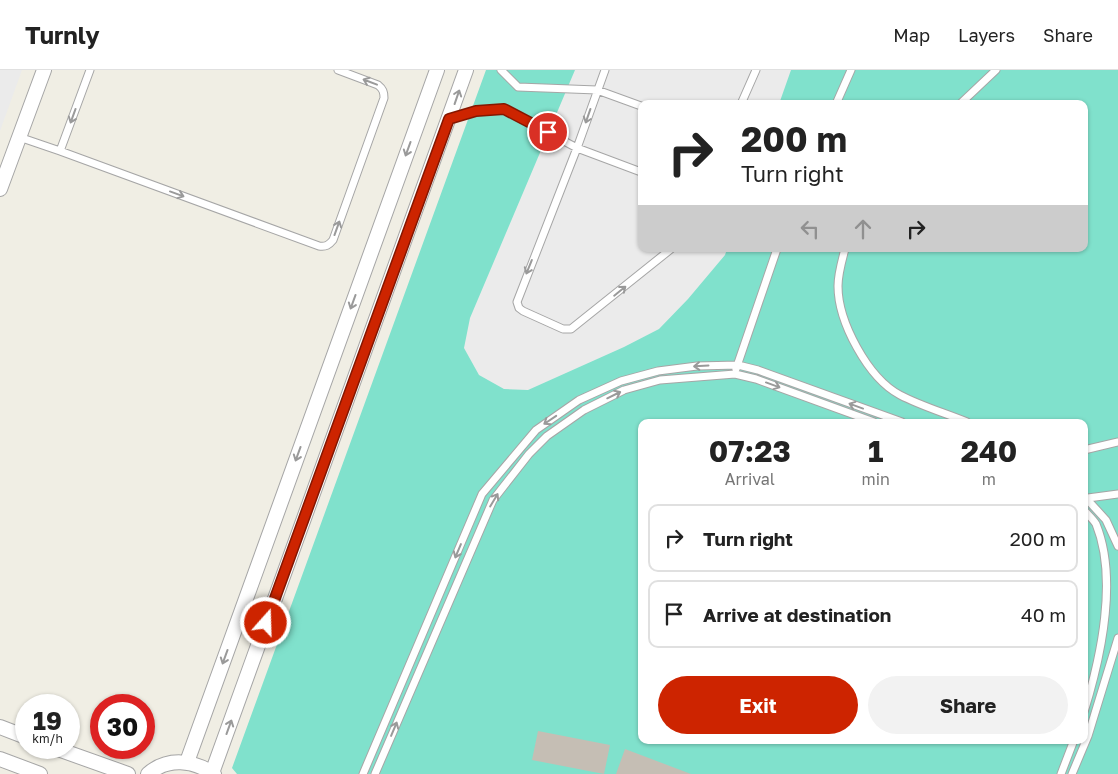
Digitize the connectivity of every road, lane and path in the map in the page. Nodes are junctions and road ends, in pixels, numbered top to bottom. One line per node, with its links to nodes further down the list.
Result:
1 (44, 70): 17 (street)
2 (90, 70): 19 (lane, one-way to 19)
3 (338, 70): 19 (lane, one-way to 3)
4 (437, 70): 46 (street, one-way to 46)
5 (466, 70): 16 (street, one-way to 5)
6 (501, 70): 11 (lane)
7 (605, 70): 11 (lane)
8 (756, 70): 12 (lane)
9 (851, 70): 13 (lane)
10 (996, 70): 14 (lane)
11 (597, 90): 15 (lane); 18 (lane, one-way to 18)
12 (744, 100)
13 (838, 100)
14 (964, 100)
15 (638, 105)
16 (449, 119): 18 (lane); 50 (street, one-way to 16)
17 (19, 137): 19 (lane); 21 (street)
18 (577, 148): 20 (lane); 22 (lane, one-way to 22)
19 (60, 151)
20 (638, 171)
21 (0, 189)
22 (668, 252)
23 (776, 252): 25 (lane)
24 (844, 252): 29 (lane)
25 (738, 365): 26 (lane); 28 (lane, one-way to 25); 51 (lane, one-way to 51)
26 (735, 374): 27 (lane, one-way to 27); 52 (lane, one-way to 26)
27 (866, 419)
28 (894, 419)
29 (960, 419)
30 (1118, 442): 31 (lane)
31 (1088, 449)
32 (1118, 494): 33 (lane)
33 (1088, 497)
34 (1088, 499): 36 (lane)
35 (1088, 515): 38 (lane)
36 (1118, 546)
37 (1118, 638): 41 (lane)
38 (1088, 699)
39 (0, 727): 40 (street)
40 (15, 733)
41 (1088, 736)
42 (1072, 744): 53 (lane)
43 (1085, 744): 54 (lane)
44 (80, 757): 48 (street)
45 (0, 759): 47 (street)
46 (187, 762): 49 (street); 50 (street)
47 (40, 774)
48 (128, 774)
49 (148, 774)
50 (213, 774)
51 (363, 774)
52 (375, 774)
53 (1061, 774)
54 (1072, 774)

